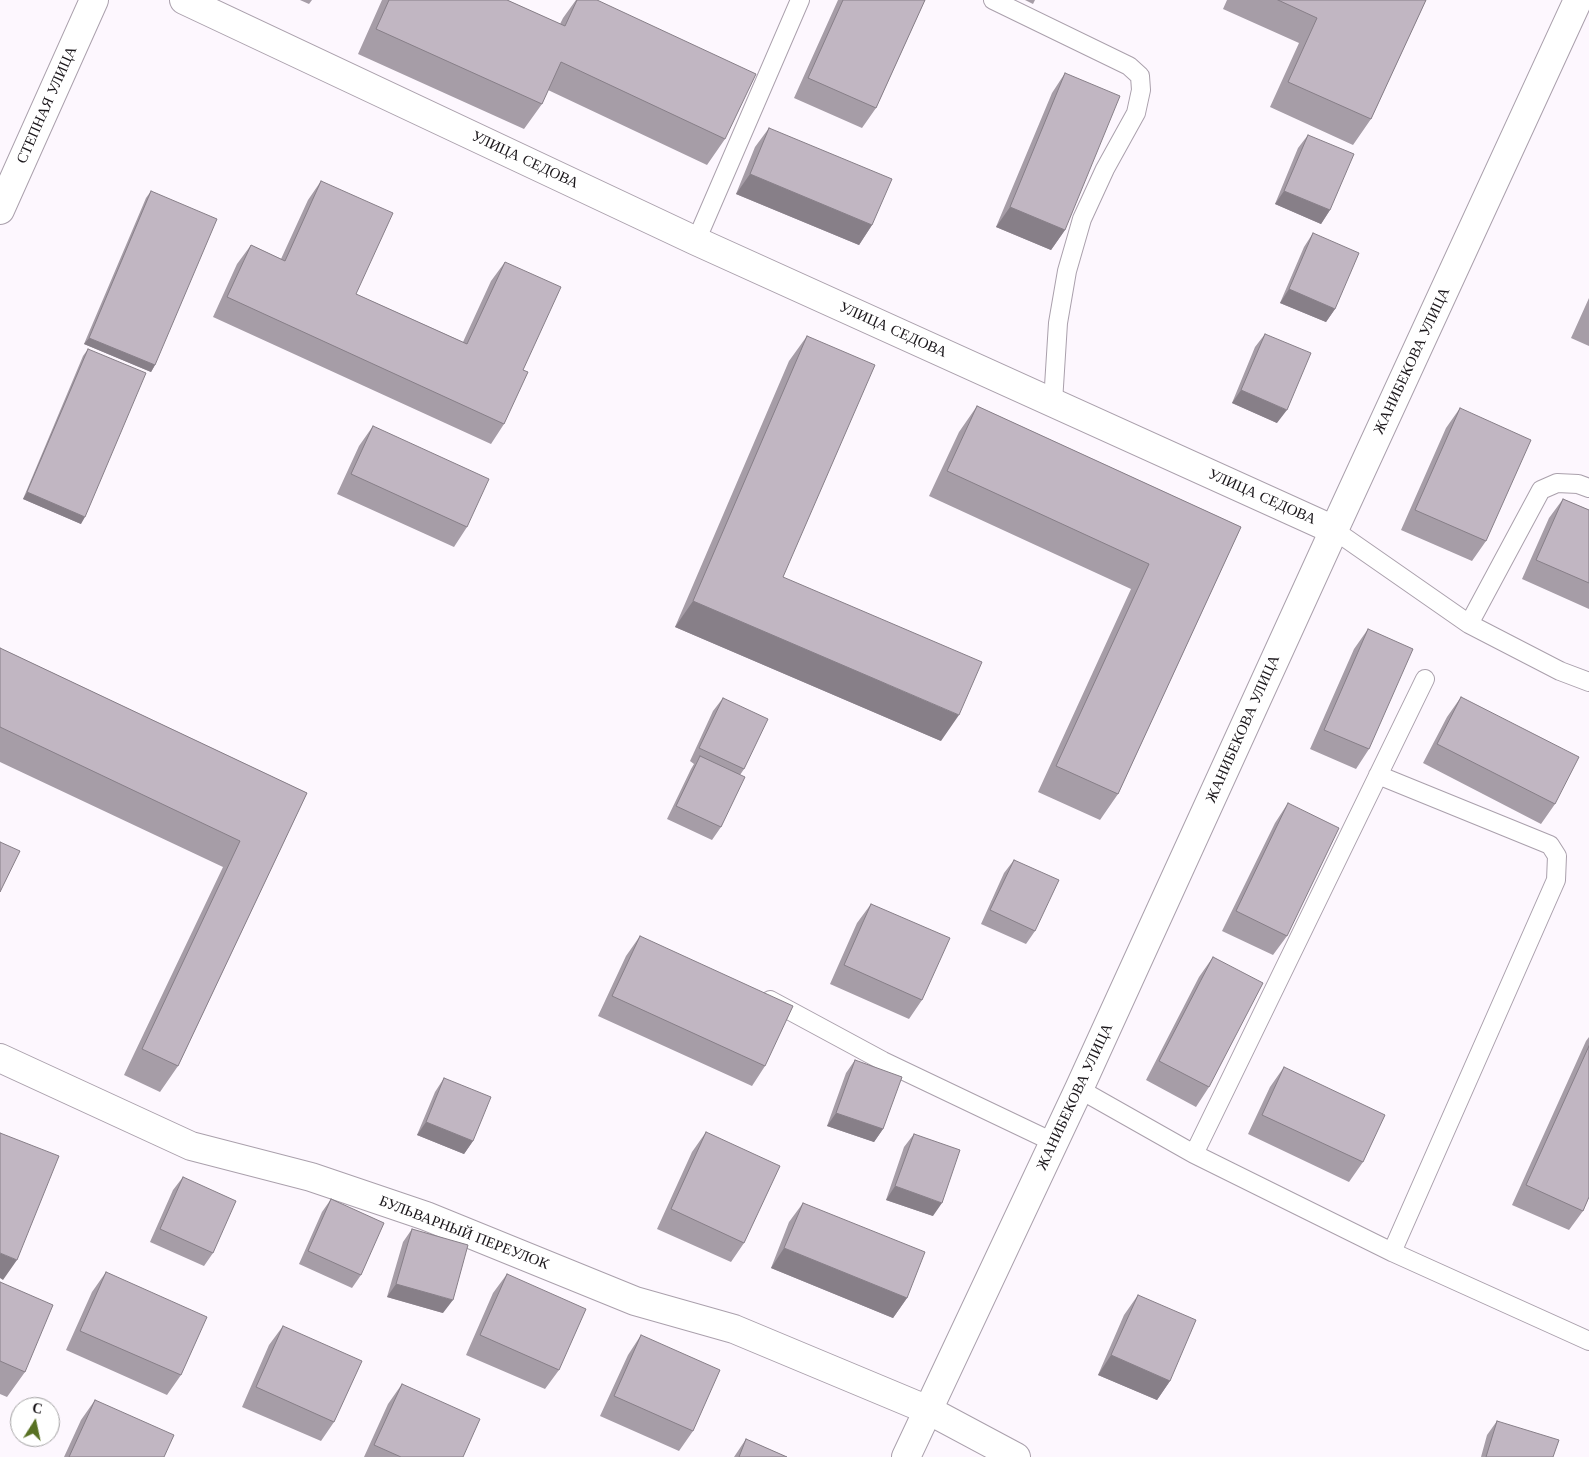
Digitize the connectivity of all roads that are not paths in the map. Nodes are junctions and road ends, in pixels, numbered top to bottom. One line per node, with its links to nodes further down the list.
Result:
1 (94, 0): 6 (street, СТЕПНАЯ УЛИЦА)
2 (184, 0): 7 (street, УЛИЦА СЕДОВА)
3 (800, 0): 7 (lane)
4 (993, 0): 8 (lane)
5 (1578, 0): 10 (street, ЖАНИБЕКОВА УЛИЦА)
6 (0, 210)
7 (696, 241): 8 (street, УЛИЦА СЕДОВА)
8 (1053, 402): 10 (street, УЛИЦА СЕДОВА)
9 (1589, 488): 11 (lane)
10 (1334, 530): 11 (lane, УЛИЦА СЕДОВА); 17 (street, ЖАНИБЕКОВА УЛИЦА)
11 (1469, 624): 13 (lane, УЛИЦА СЕДОВА)
12 (1425, 679): 14 (lane)
13 (1589, 682)
14 (1378, 775): 19 (lane); 20 (lane)
15 (752, 990): 18 (lane)
16 (0, 1058): 22 (street, БУЛЬВАРНЫЙ ПЕРЕУЛОК)
17 (1079, 1089): 18 (street, ЖАНИБЕКОВА УЛИЦА); 19 (lane)
18 (1054, 1142): 22 (street, ЖАНИБЕКОВА УЛИЦА)
19 (1194, 1154): 20 (lane)
20 (1392, 1252): 21 (lane)
21 (1589, 1341)
22 (928, 1410): 23 (street, ЖАНИБЕКОВА УЛИЦА); 24 (street, БУЛЬВАРНЫЙ ПЕРЕУЛОК)
23 (906, 1457)
24 (1016, 1457)

